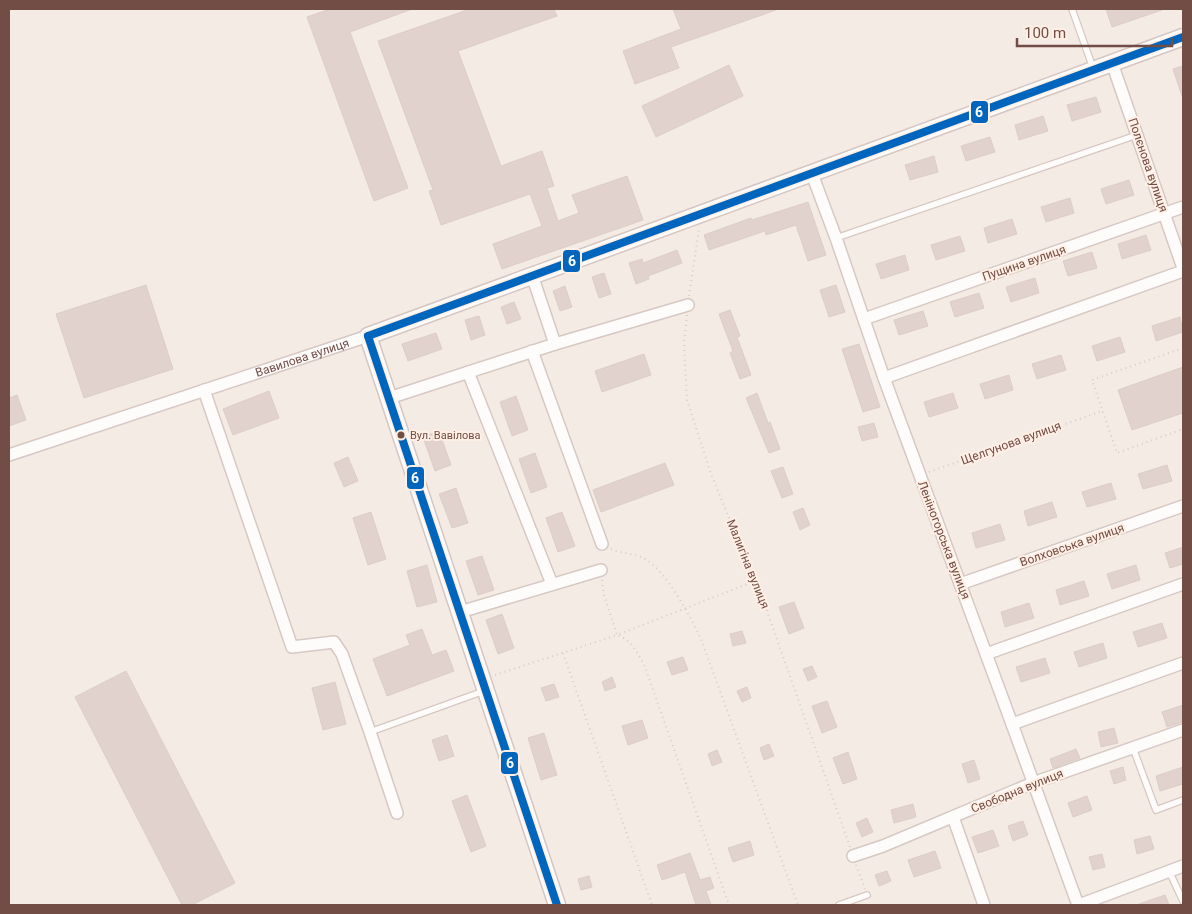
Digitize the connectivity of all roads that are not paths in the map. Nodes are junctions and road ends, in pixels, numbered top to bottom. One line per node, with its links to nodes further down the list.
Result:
1 (1072, 9): 4 (lane)
2 (1183, 37): 3 (street, Вавилова вулиця)
3 (1112, 63): 4 (street, Вавилова вулиця); 5 (street, Полєнова вулиця)
4 (1093, 70): 6 (street, Вавилова вулиця)
5 (1137, 135): 8 (street, Полєнова вулиця); 9 (lane)
6 (812, 174): 9 (street, Леніногорська вулиця); 11 (street, Вавилова вулиця)
7 (1183, 207): 8 (street, Пущина вулиця)
8 (1164, 214): 10 (street, Полєнова вулиця); 13 (street, Пущина вулиця)
9 (836, 238): 13 (street, Леніногорська вулиця)
10 (1183, 269): 18 (street)
11 (532, 275): 14 (street, Вавилова вулиця); 15 (street)
12 (688, 305): 15 (street)
13 (864, 319): 18 (street, Леніногорська вулиця)
14 (368, 336): 19 (street, Вавилова вулиця); 20 (street)
15 (555, 344): 16 (street)
16 (532, 351): 17 (street); 23 (street)
17 (468, 372): 20 (street); 25 (street)
18 (884, 378): 26 (street, Леніногорська вулиця)
19 (204, 390): 21 (street, Вавилова вулиця); 34 (street)
20 (389, 398): 28 (street)
21 (9, 455)
22 (1183, 506): 26 (street, Волховська вулиця)
23 (602, 544)
24 (601, 570): 25 (street)
25 (552, 584): 28 (street)
26 (960, 584): 29 (street, Леніногорська вулиця)
27 (1183, 584): 29 (street)
28 (460, 612): 31 (street)
29 (986, 654): 32 (street, Леніногорська вулиця)
30 (1183, 663): 32 (street)
31 (484, 685): 34 (lane); 45 (street)
32 (1012, 724): 36 (street, Леніногорська вулиця)
33 (1183, 730): 35 (street, Свободна вулиця)
34 (370, 732): 38 (street)
35 (1133, 748): 36 (street, Свободна вулиця); 37 (lane)
36 (1033, 783): 39 (street, Свободна вулиця); 48 (street, Леніногорська вулиця)
37 (1183, 800)
38 (397, 813)
39 (953, 817): 40 (street, Свободна вулиця); 47 (street)
40 (853, 856)
41 (1183, 866): 42 (street)
42 (1169, 871): 44 (lane); 48 (street)
43 (867, 896): 46 (lane)
44 (1183, 901)
45 (557, 905)
46 (839, 905)
47 (984, 905)
48 (1078, 905)

